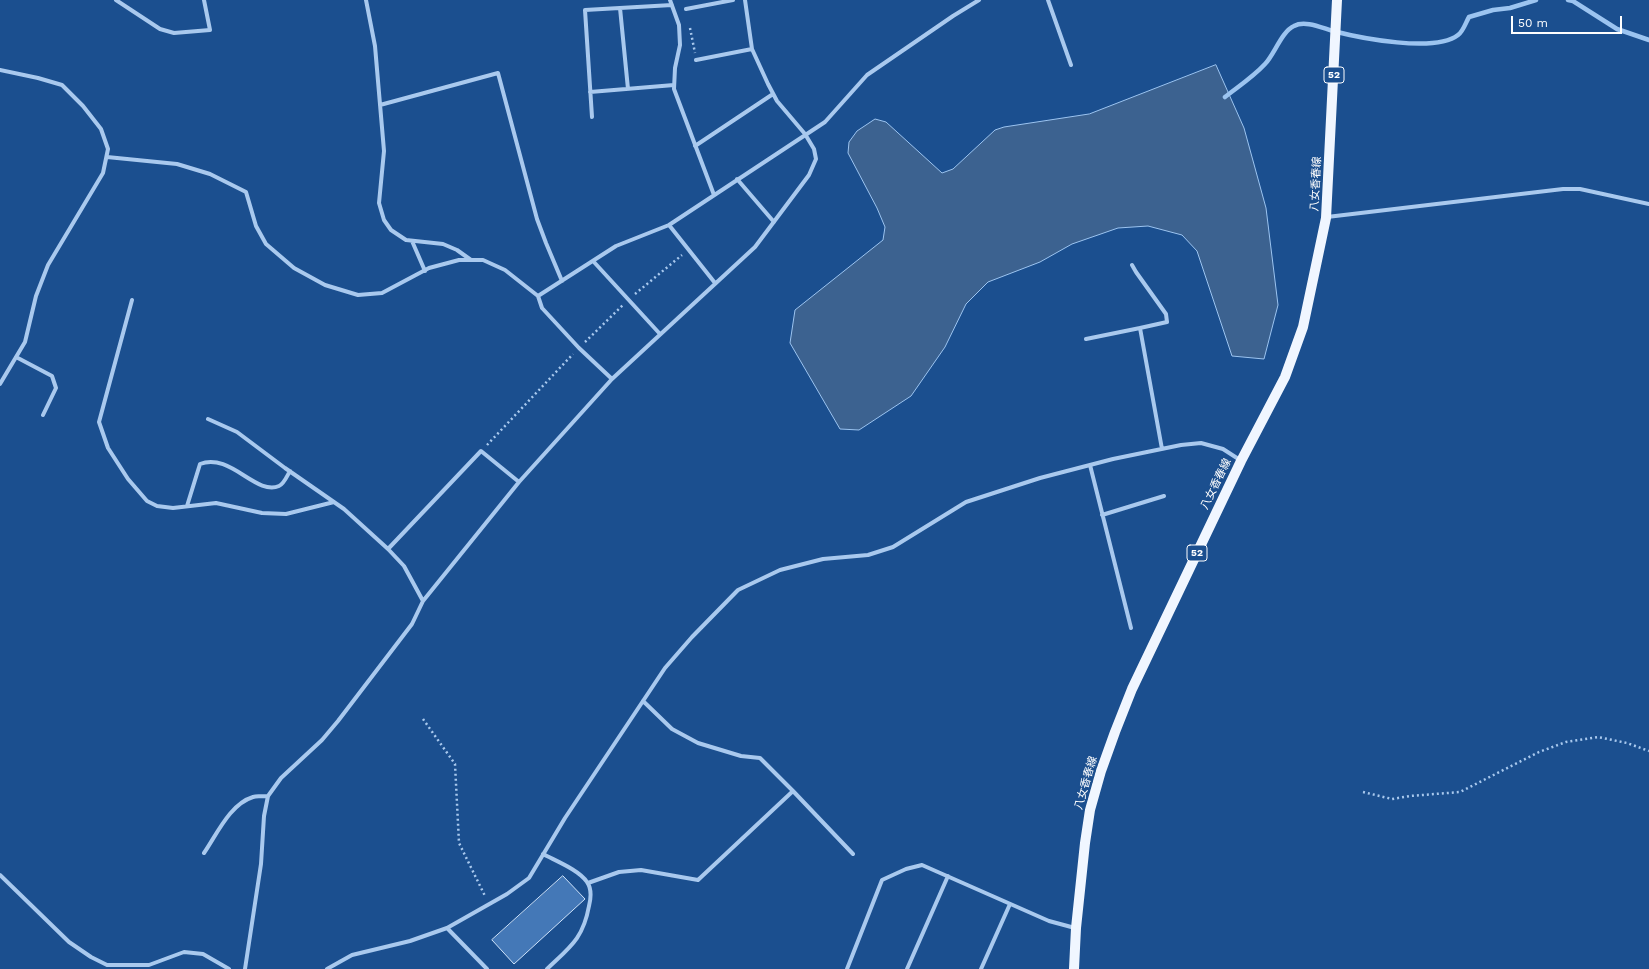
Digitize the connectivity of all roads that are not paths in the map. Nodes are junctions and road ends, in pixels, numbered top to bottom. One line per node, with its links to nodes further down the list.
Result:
1 (116, 0): 2 (street)
2 (204, 0)
3 (366, 0): 20 (street)
4 (733, 0): 11 (street)
5 (745, 0): 12 (street)
6 (979, 0): 22 (street)
7 (1048, 0): 14 (street)
8 (671, 2): 10 (street); 16 (street)
9 (1337, 4): 28 (main road, 八女香春線 / 52)
10 (620, 8): 17 (street); 18 (street)
11 (686, 9)
12 (752, 50): 13 (street); 19 (street)
13 (696, 60)
14 (1071, 65)
15 (0, 70): 24 (street)
16 (674, 85): 17 (street); 23 (street)
17 (628, 89): 18 (street)
18 (590, 92): 21 (street)
19 (773, 94): 22 (street); 23 (street)
20 (380, 105): 31 (street); 36 (street)
21 (592, 118)
22 (805, 134): 25 (street); 29 (street)
23 (695, 146): 26 (street)
24 (106, 157): 35 (street); 43 (street)
25 (738, 179): 26 (street); 29 (street)
26 (714, 195): 30 (street)
27 (1649, 204): 28 (street)
28 (1326, 218): 49 (main road, 八女香春線 / 52)
29 (774, 222): 37 (street)
30 (669, 225): 33 (street); 37 (street)
31 (412, 241): 32 (street); 35 (street)
32 (472, 260): 35 (street); 38 (street)
33 (592, 261): 36 (street); 41 (street)
34 (1132, 265): 40 (street)
35 (425, 271)
36 (562, 281): 38 (street)
37 (715, 283): 41 (street)
38 (538, 296): 44 (street)
39 (132, 300): 55 (street)
40 (1140, 328): 42 (street); 48 (street)
41 (660, 334): 44 (street)
42 (1086, 339)
43 (16, 357): 45 (street); 46 (street)
44 (612, 379): 52 (street)
45 (0, 384)
46 (43, 415)
47 (208, 419): 51 (street)
48 (1162, 448): 49 (street); 50 (street)
49 (1241, 461): 71 (main road, 八女香春線 / 52)
50 (1090, 465): 56 (street); 60 (street)
51 (290, 471): 54 (street); 55 (street)
52 (519, 482): 57 (street); 58 (street)
53 (1164, 496): 56 (street)
54 (334, 502): 55 (street); 57 (street)
55 (187, 506)
56 (1102, 515): 59 (street)
57 (388, 549): 58 (street)
58 (423, 601): 62 (street)
59 (1131, 628)
60 (643, 701): 61 (street); 64 (street)
61 (793, 791): 65 (street); 68 (street)
62 (268, 796): 63 (street); 73 (street)
63 (204, 852)
64 (543, 854): 68 (street); 70 (street)
65 (853, 854)
66 (0, 875): 72 (street)
67 (948, 876): 69 (street); 77 (street); 78 (street)
68 (588, 883): 76 (street)
69 (1010, 904): 71 (street); 79 (street)
70 (447, 928): 74 (street); 75 (street)
71 (1076, 928): 80 (main road, 八女香春線 / 52)
72 (229, 969)
73 (245, 969)
74 (327, 969)
75 (487, 969)
76 (547, 969)
77 (847, 969)
78 (907, 969)
79 (981, 969)
80 (1074, 969)

